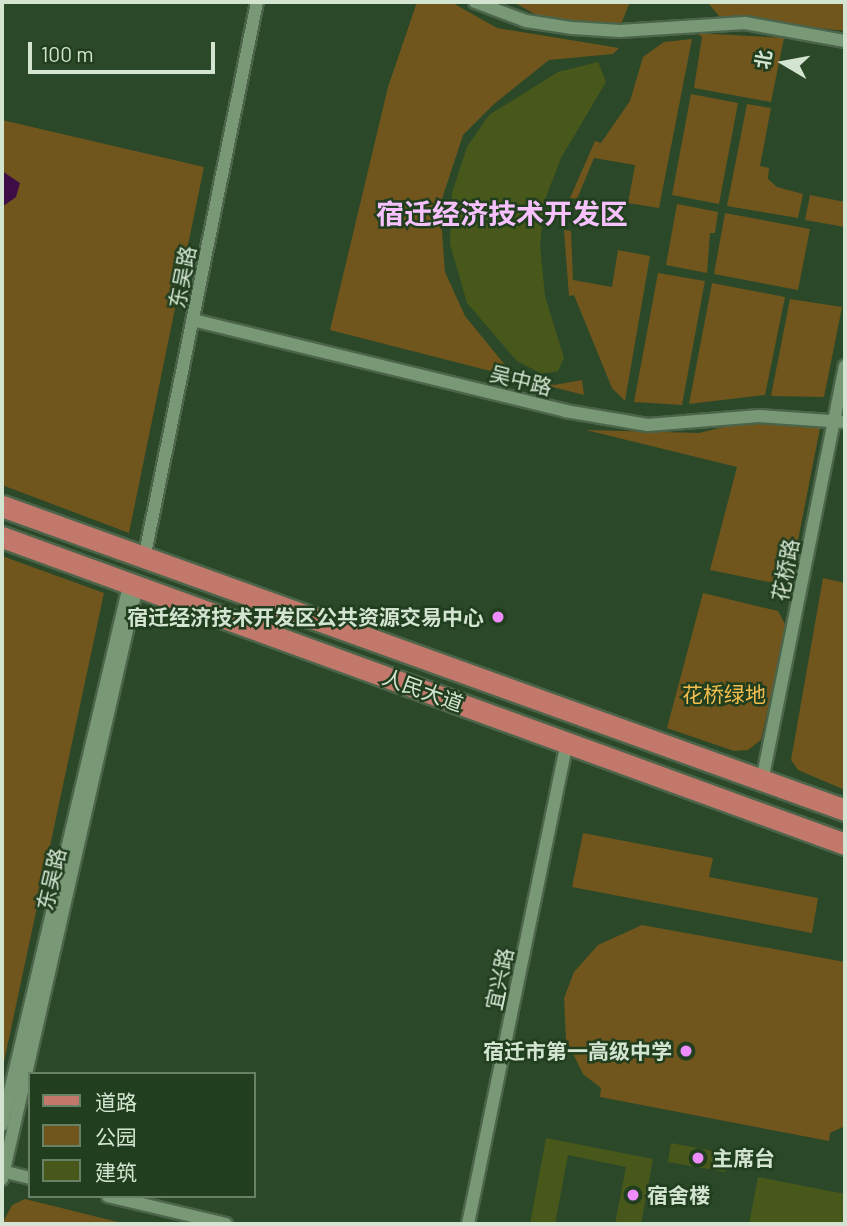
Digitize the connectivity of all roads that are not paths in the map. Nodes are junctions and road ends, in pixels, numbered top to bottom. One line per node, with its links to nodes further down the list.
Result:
1 (257, 2): 5 (street, 东吴路)
2 (475, 2): 3 (street)
3 (489, 5): 4 (street)
4 (845, 41)
5 (193, 320): 7 (street, 吴中路); 10 (street, 东吴路)
6 (845, 366): 7 (street, 花桥路)
7 (840, 421): 13 (street, 花桥路)
8 (2, 506): 10 (main road, 人民大道)
9 (2, 537): 11 (main road, 人民大道)
10 (144, 559): 13 (main road, 人民大道)
11 (133, 585): 12 (main road, 人民大道); 16 (street, 东吴路); 17 (street, 东吴路)
12 (567, 742): 15 (main road, 人民大道); 21 (street, 宜兴路)
13 (762, 781): 14 (main road, 人民大道)
14 (845, 810)
15 (845, 844)
16 (2, 1125)
17 (2, 1174): 18 (street)
18 (28, 1178)
19 (116, 1198): 20 (street)
20 (226, 1224)
21 (468, 1224)

